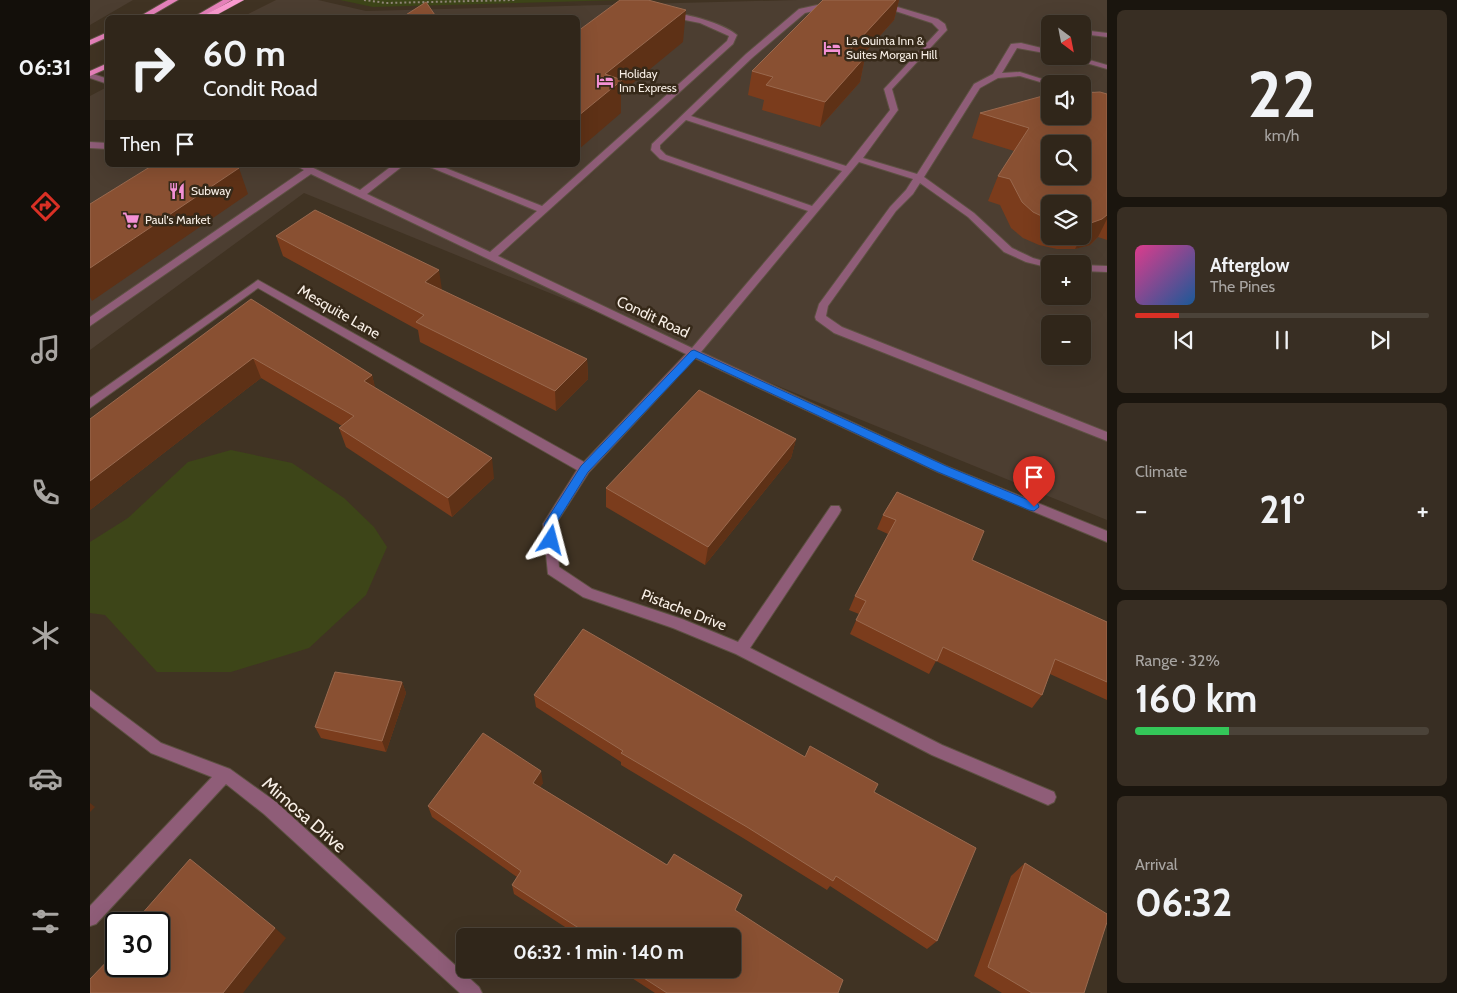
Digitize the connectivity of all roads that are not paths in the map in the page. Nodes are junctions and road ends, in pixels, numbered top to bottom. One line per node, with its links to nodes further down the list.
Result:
1 (174, 0): 6 (main road)
2 (228, 0): 7 (main road)
3 (240, 0): 8 (highway)
4 (840, 3): 24 (street)
5 (873, 3): 27 (street, Pistache Drive)
6 (146, 15)
7 (200, 15)
8 (209, 15)
9 (663, 16): 34 (street)
10 (1091, 33): 11 (street)
11 (1107, 35)
12 (105, 36): 13 (main road)
13 (90, 43)
14 (1041, 50): 19 (street)
15 (1091, 63): 17 (street)
16 (105, 67): 18 (main road)
17 (1107, 67)
18 (90, 75): 21 (street)
19 (996, 76): 20 (street); 32 (street)
20 (1041, 80)
21 (105, 81)
22 (1091, 95): 23 (street)
23 (1107, 99)
24 (685, 117): 31 (street); 35 (street)
25 (90, 145): 26 (street)
26 (105, 146)
27 (857, 159): 31 (street, Pistache Drive); 32 (street)
28 (305, 167): 33 (street, Condit Road); 40 (street)
29 (396, 167): 33 (street)
30 (435, 167): 34 (street)
31 (848, 170): 35 (street, Pistache Drive)
32 (919, 178): 37 (street); 43 (street)
33 (360, 194): 36 (street, Condit Road)
34 (544, 210): 36 (street)
35 (814, 210): 41 (street, Pistache Drive)
36 (491, 257): 41 (street, Condit Road)
37 (1041, 263)
38 (1091, 268): 39 (street)
39 (1107, 269)
40 (90, 322)
41 (694, 353): 44 (street, Pistache Drive); 46 (street, Condit Road)
42 (90, 404): 44 (street, Mesquite Lane)
43 (1107, 437)
44 (584, 469): 47 (street, Pistache Drive)
45 (835, 510): 47 (street)
46 (1107, 537)
47 (741, 650): 50 (street, Pistache Drive)
48 (90, 697): 49 (street, Mimosa Drive)
49 (224, 774): 51 (street); 52 (street, Mimosa Drive)
50 (1048, 797)
51 (90, 918)
52 (473, 993)

